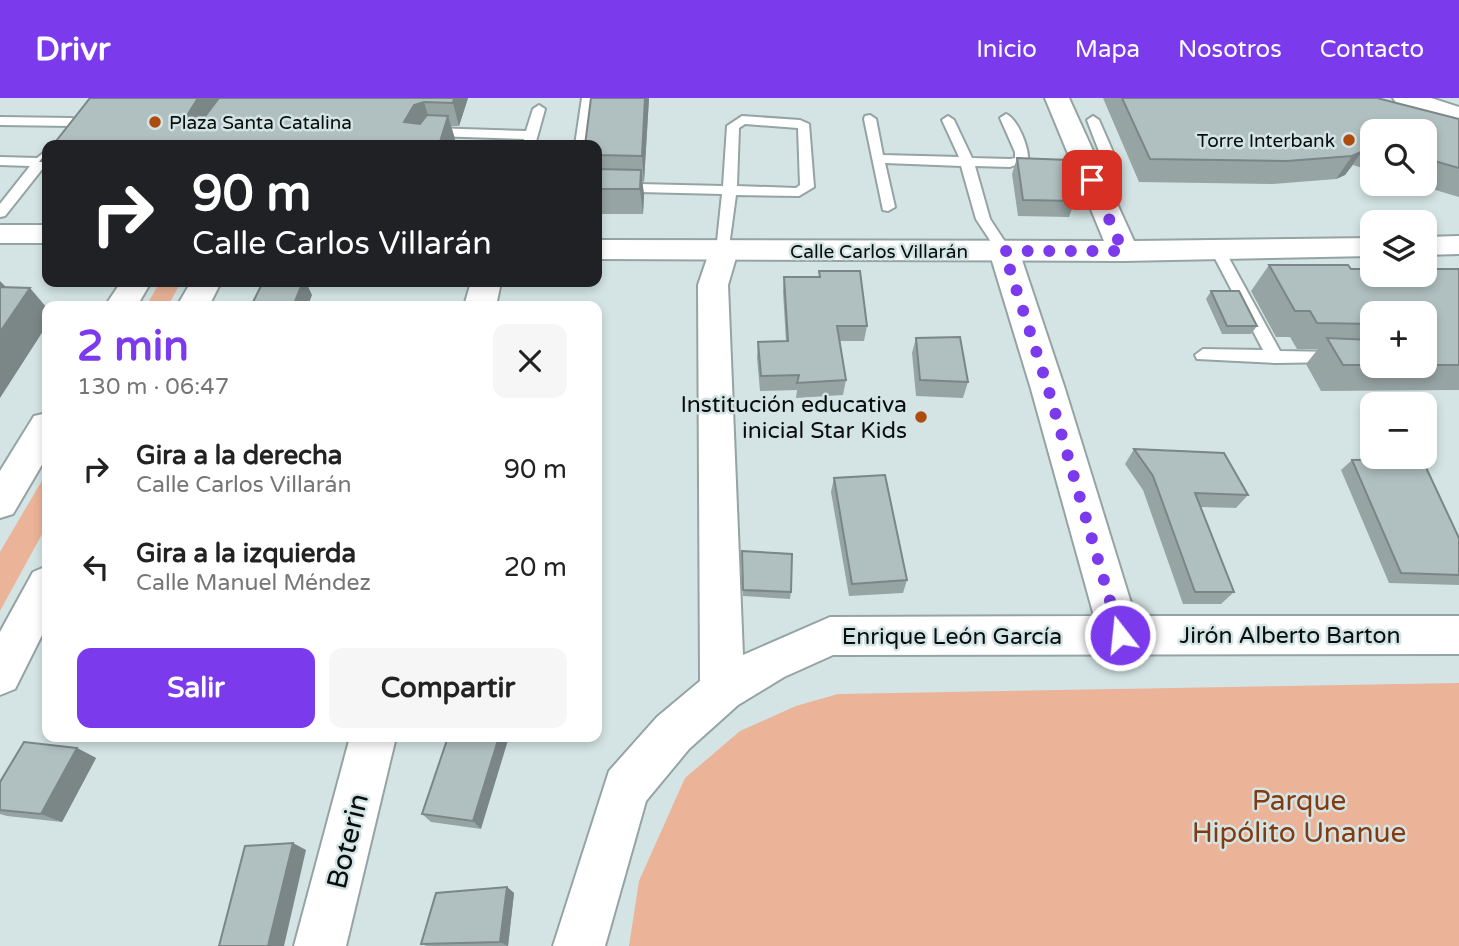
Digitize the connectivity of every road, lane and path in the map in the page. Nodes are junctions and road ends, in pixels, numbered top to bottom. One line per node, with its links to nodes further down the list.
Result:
1 (588, 98): 16 (lane)
2 (1057, 98): 22 (main road)
3 (1405, 98): 7 (main road)
4 (1449, 98): 5 (main road)
5 (1459, 104)
6 (538, 109): 15 (lane)
7 (1459, 115)
8 (1006, 118): 20 (lane)
9 (870, 119): 18 (lane)
10 (948, 120): 20 (lane)
11 (1093, 120): 22 (lane)
12 (0, 121): 13 (lane)
13 (60, 138)
14 (424, 140): 15 (lane)
15 (531, 140)
16 (582, 140)
17 (42, 158): 21 (lane)
18 (877, 159): 20 (lane); 25 (lane)
19 (42, 160): 26 (lane)
20 (967, 161): 35 (lane)
21 (0, 162)
22 (1092, 180): 36 (main road)
23 (602, 187): 24 (lane)
24 (729, 189): 24 (lane); 34 (lane)
25 (888, 207)
26 (0, 213)
27 (0, 234): 28 (main road)
28 (42, 234)
29 (1459, 245): 30 (main road)
30 (1437, 246)
31 (1360, 247): 32 (main road, Calle Carlos Villarán)
32 (1217, 249): 36 (main road, Calle Carlos Villarán); 40 (lane)
33 (602, 250): 34 (main road, Calle Carlos Villarán)
34 (723, 251): 35 (main road, Calle Carlos Villarán); 48 (main road)
35 (1004, 251): 36 (main road, Calle Carlos Villarán); 45 (main road)
36 (1123, 251)
37 (42, 255): 38 (main road)
38 (0, 256)
39 (1203, 355): 40 (lane)
40 (1275, 357): 41 (lane)
41 (1359, 359)
42 (42, 434): 43 (main road)
43 (0, 502)
44 (42, 594): 47 (main road)
45 (1120, 635): 46 (main road, Jirón Alberto Barton); 48 (main road, Enrique León García)
46 (1459, 635)
47 (0, 675)
48 (722, 690): 51 (main road, Enrique León García)
49 (372, 742): 50 (main road, Boterin)
50 (320, 946)
51 (579, 946)

